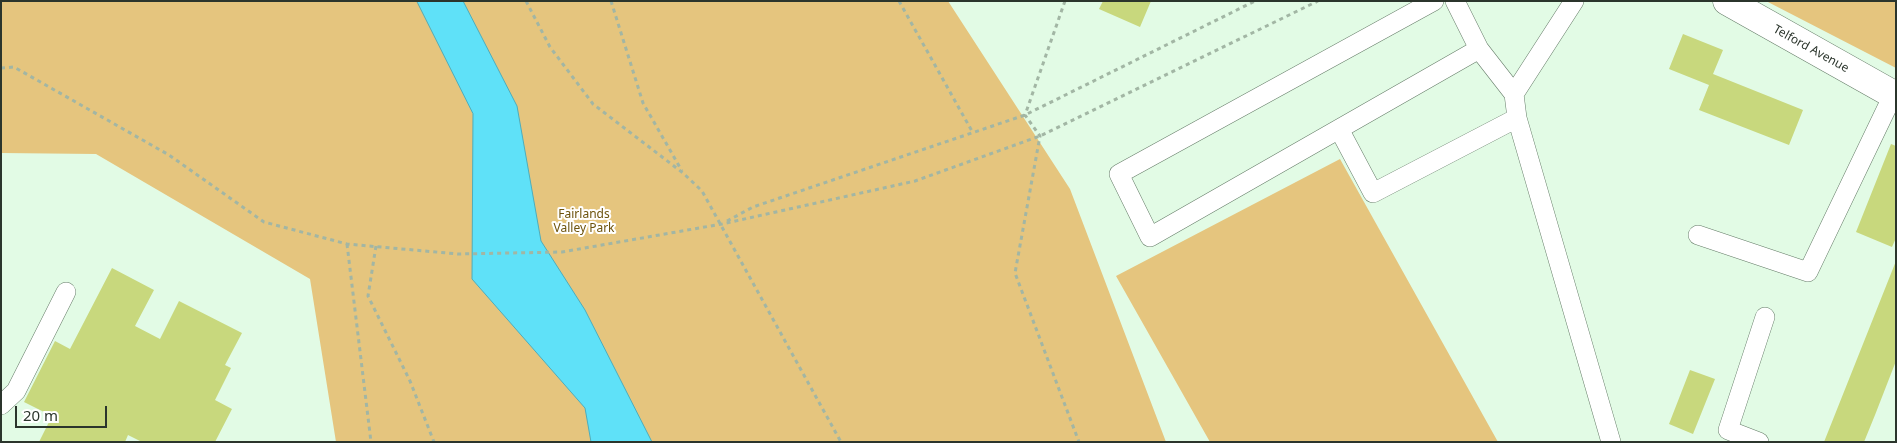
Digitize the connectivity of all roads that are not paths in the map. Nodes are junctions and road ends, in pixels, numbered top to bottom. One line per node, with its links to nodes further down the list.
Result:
1 (1434, 1): 9 (lane)
2 (1455, 1): 5 (lane)
3 (1574, 1): 6 (lane)
4 (1727, 1): 7 (street, Telford Avenue)
5 (1479, 49): 6 (lane); 9 (lane)
6 (1514, 94): 8 (lane)
7 (1894, 95): 10 (lane)
8 (1517, 118): 9 (lane); 14 (lane)
9 (1340, 129)
10 (1698, 235)
11 (66, 292): 13 (lane)
12 (1765, 317): 15 (lane)
13 (1, 405)
14 (1611, 442)
15 (1759, 442)

